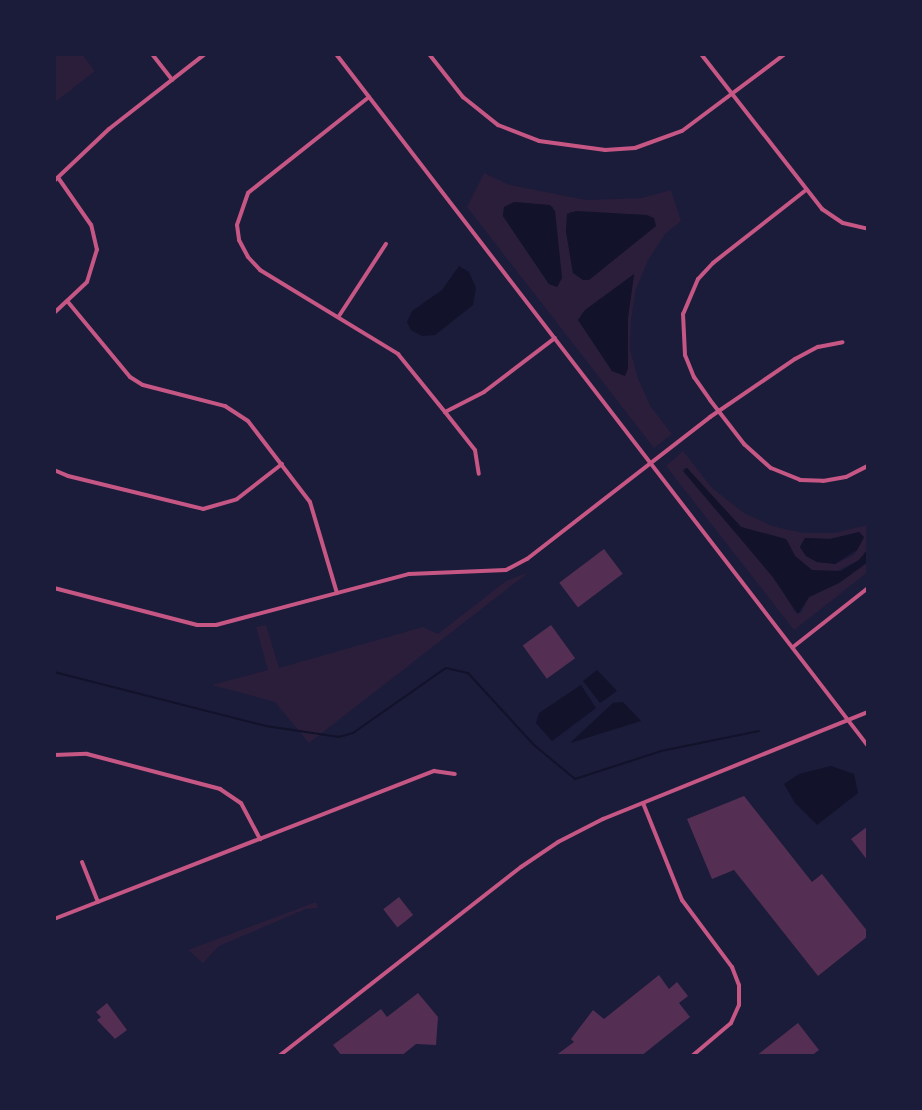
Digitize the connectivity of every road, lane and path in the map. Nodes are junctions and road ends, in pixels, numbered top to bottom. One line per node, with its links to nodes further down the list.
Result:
1 (152, 54): 7 (street)
2 (205, 54): 7 (street)
3 (336, 54): 9 (street)
4 (429, 54): 8 (street)
5 (701, 54): 8 (street)
6 (785, 54): 8 (street)
7 (172, 80): 10 (street)
8 (732, 94): 11 (street)
9 (369, 97): 16 (street); 17 (street)
10 (56, 180): 14 (street)
11 (806, 190): 12 (street); 19 (street)
12 (868, 229)
13 (386, 244): 16 (street)
14 (68, 302): 15 (street); 22 (street)
15 (54, 313)
16 (339, 316): 20 (street)
17 (555, 338): 20 (street); 21 (street)
18 (843, 342): 19 (street)
19 (718, 411): 21 (street); 23 (street)
20 (445, 412): 25 (street)
21 (651, 463): 28 (street); 29 (street)
22 (282, 464): 24 (street); 28 (street)
23 (868, 466)
24 (54, 470)
25 (479, 474)
26 (54, 588): 28 (street)
27 (868, 588): 29 (street)
28 (337, 593)
29 (793, 647): 31 (street)
30 (868, 712): 31 (street)
31 (848, 720): 32 (street); 35 (street)
32 (868, 746)
33 (54, 755): 36 (street)
34 (455, 774): 36 (street)
35 (643, 803): 40 (street); 41 (street)
36 (260, 839): 38 (street)
37 (82, 862): 38 (street)
38 (98, 902): 39 (street)
39 (54, 919)
40 (279, 1056)
41 (692, 1056)

